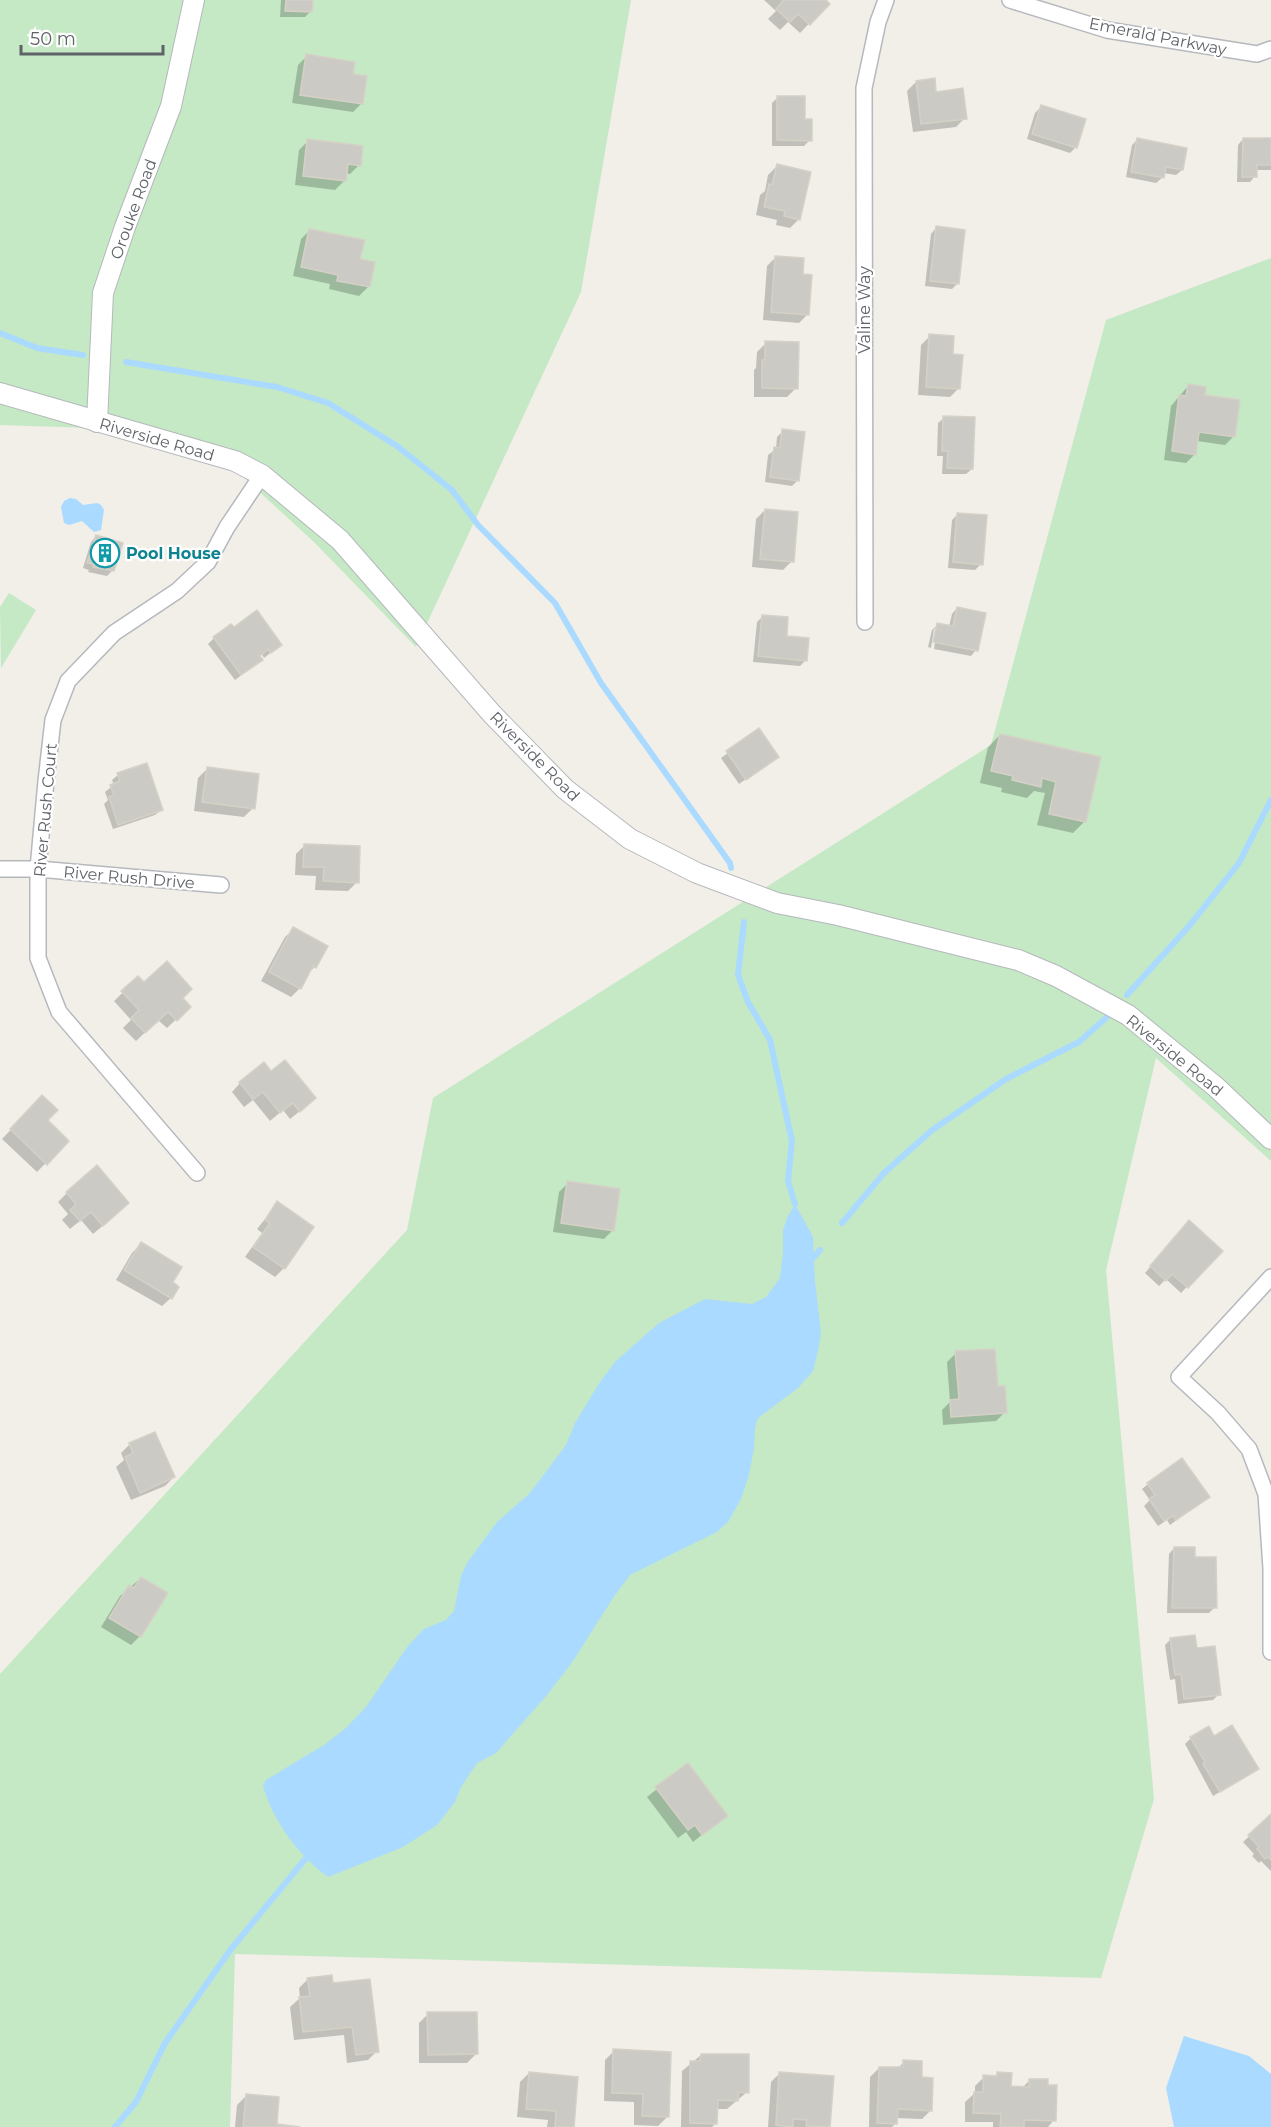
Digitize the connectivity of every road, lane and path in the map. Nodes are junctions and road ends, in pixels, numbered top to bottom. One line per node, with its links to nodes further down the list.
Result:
1 (194, 0): 6 (street, Orouke Road)
2 (886, 0): 8 (street, Valine Way)
3 (1010, 0): 4 (street, Emerald Parkway)
4 (1271, 49)
5 (0, 393): 6 (street, Riverside Road)
6 (97, 422): 7 (street, Riverside Road)
7 (262, 475): 10 (street, River Rush Court); 12 (street, Riverside Road)
8 (865, 622)
9 (0, 869): 10 (street, River Rush Drive)
10 (38, 869): 11 (street, River Rush Drive); 13 (street, River Rush Court)
11 (221, 885)
12 (1271, 1139)
13 (197, 1173)
14 (1271, 1277): 15 (street)
15 (1271, 1652)

